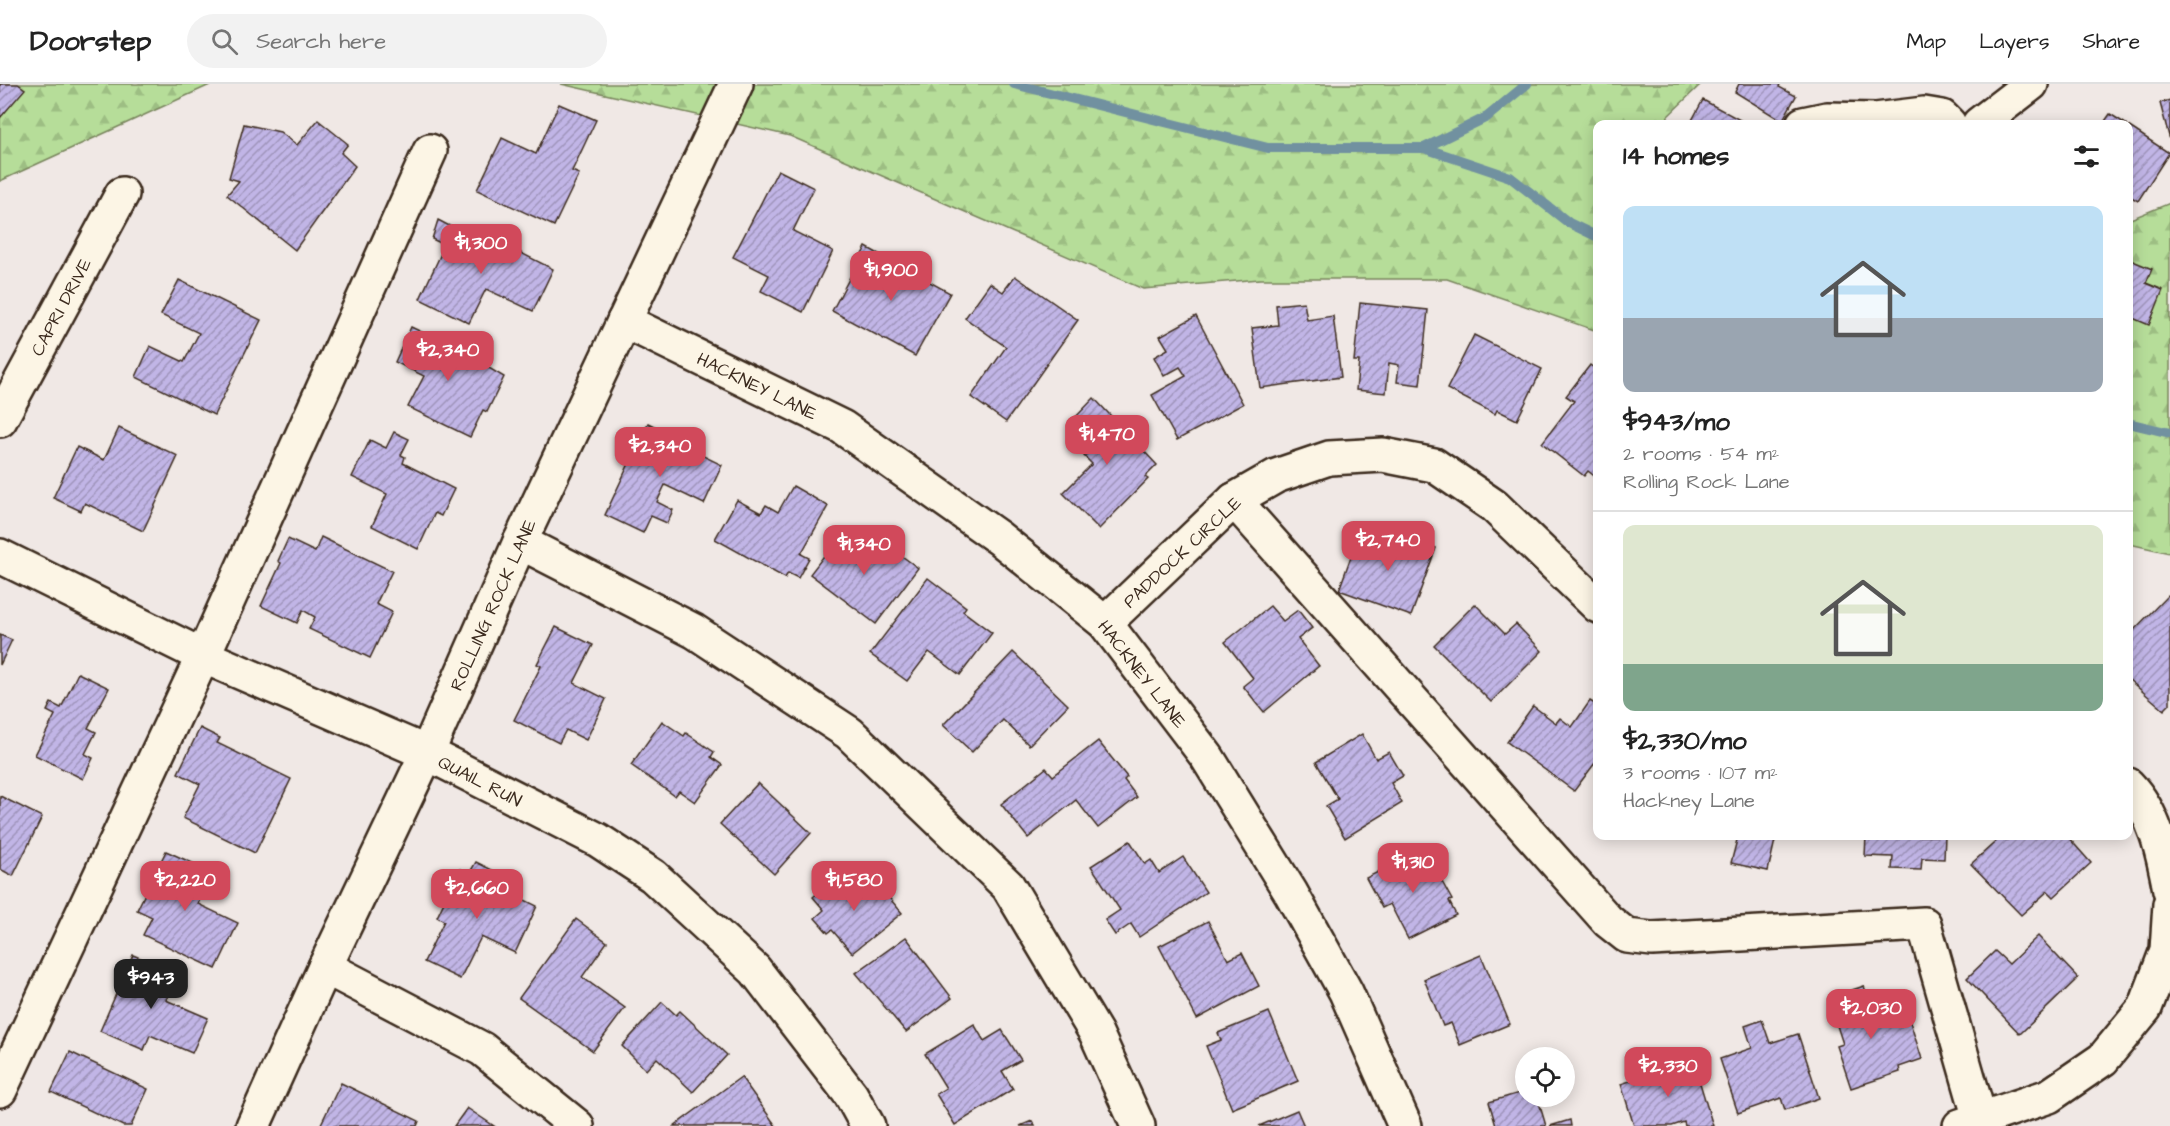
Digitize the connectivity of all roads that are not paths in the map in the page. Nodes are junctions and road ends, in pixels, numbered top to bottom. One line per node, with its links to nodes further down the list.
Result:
1 (736, 84): 10 (street, ROLLING ROCK LANE)
2 (2031, 84): 7 (street)
3 (1822, 120): 4 (street)
4 (1875, 120)
5 (1875, 120): 6 (street)
6 (1945, 120)
7 (1984, 120)
8 (430, 151): 17 (street)
9 (122, 194): 11 (street, CAPRI DRIVE)
10 (624, 321): 13 (street, ROLLING ROCK LANE); 16 (street, HACKNEY LANE)
11 (0, 420)
12 (1234, 500): 15 (street, PADDOCK CIRCLE); 16 (street, PADDOCK CIRCLE); 24 (street)
13 (520, 542): 18 (street, ROLLING ROCK LANE); 28 (street)
14 (0, 556): 17 (street, QUAIL RUN)
15 (1593, 601)
16 (1105, 622): 29 (street, HACKNEY LANE)
17 (203, 656): 18 (street, QUAIL RUN); 23 (street)
18 (427, 753): 22 (street, ROLLING ROCK LANE); 27 (street, QUAIL RUN)
19 (2133, 790): 20 (street)
20 (2170, 890)
21 (2170, 904): 24 (street)
22 (325, 967): 25 (street, ROLLING ROCK LANE); 26 (street)
23 (0, 1090)
24 (1974, 1124)
25 (252, 1126)
26 (577, 1126)
27 (868, 1126)
28 (1138, 1126)
29 (1405, 1126)

